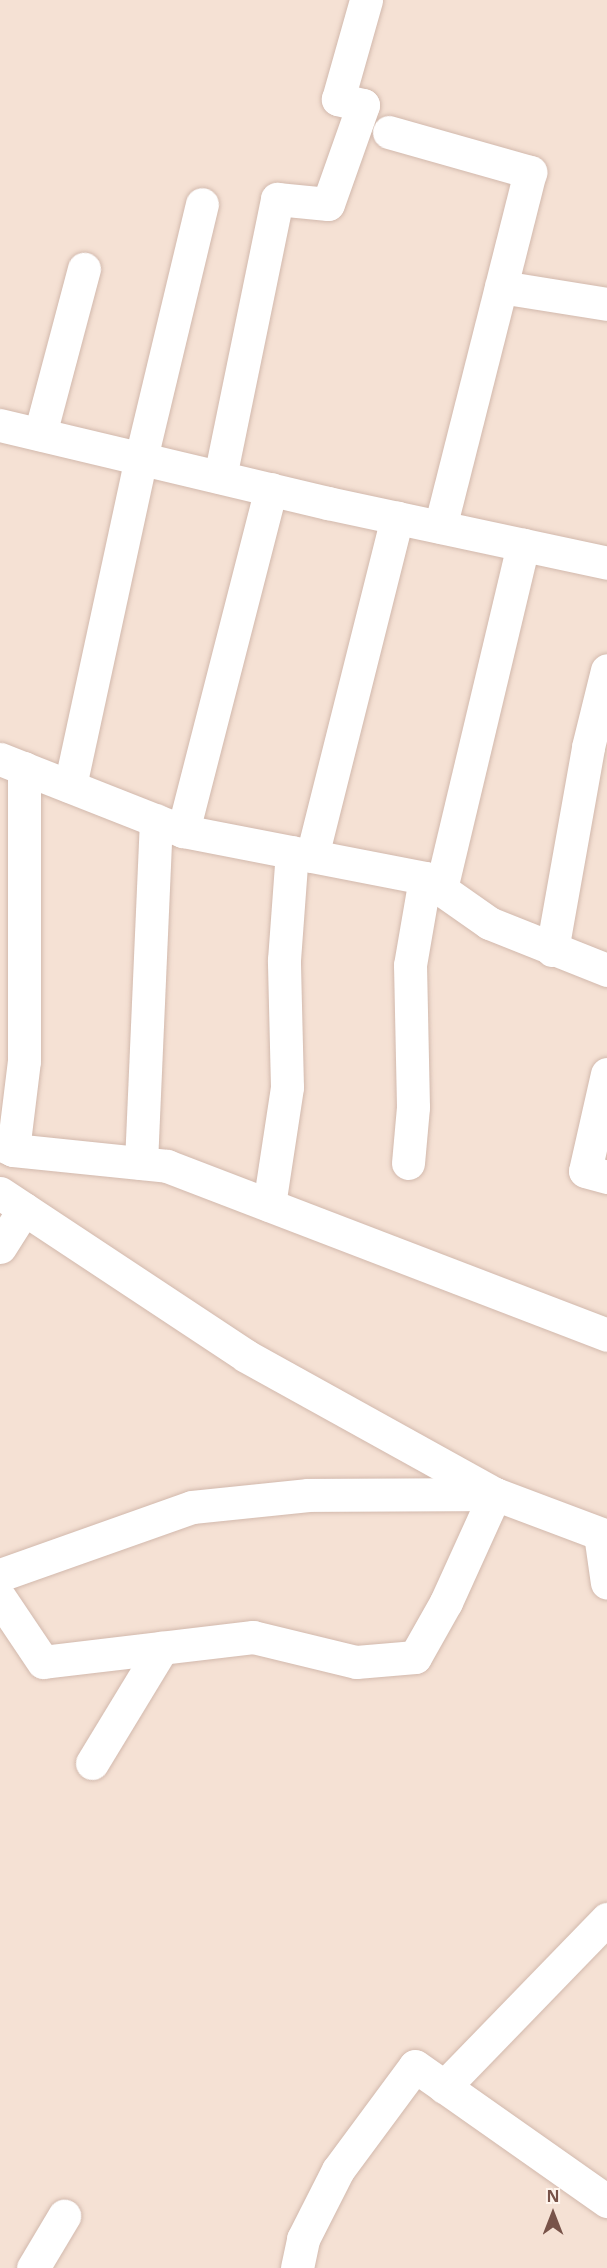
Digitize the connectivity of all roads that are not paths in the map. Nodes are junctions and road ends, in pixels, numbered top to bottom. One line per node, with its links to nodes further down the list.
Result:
1 (366, 0): 10 (street)
2 (388, 132): 5 (street)
3 (202, 204): 9 (street)
4 (84, 269): 8 (street)
5 (501, 286): 6 (street); 13 (street)
6 (607, 304)
7 (0, 425): 8 (street)
8 (40, 434): 9 (street)
9 (141, 459): 10 (street); 18 (street)
10 (219, 477): 11 (street)
11 (271, 489): 12 (street); 19 (street)
12 (398, 518): 13 (street); 20 (street)
13 (440, 527): 14 (street)
14 (523, 545): 15 (street); 21 (street)
15 (607, 563)
16 (607, 670): 22 (street)
17 (12, 764): 18 (street); 25 (street)
18 (70, 786): 19 (street)
19 (169, 826): 20 (street); 26 (street)
20 (302, 854): 21 (street); 30 (street)
21 (433, 883): 22 (street); 27 (street)
22 (552, 950): 23 (street)
23 (607, 969)
24 (607, 1074): 28 (street)
25 (7, 1147): 26 (street)
26 (141, 1163): 30 (street)
27 (408, 1163)
28 (596, 1174)
29 (12, 1201): 31 (street); 33 (street)
30 (269, 1205): 32 (street)
31 (0, 1247)
32 (607, 1335)
33 (495, 1494): 34 (street); 35 (street); 38 (street)
34 (604, 1535): 36 (street)
35 (0, 1575)
36 (607, 1583)
37 (0, 1598): 38 (street)
38 (162, 1648): 39 (street)
39 (92, 1762)
40 (607, 1919): 41 (street)
41 (444, 2087): 42 (street); 45 (street)
42 (607, 2201)
43 (64, 2216): 44 (street)
44 (33, 2268)
45 (297, 2268)

